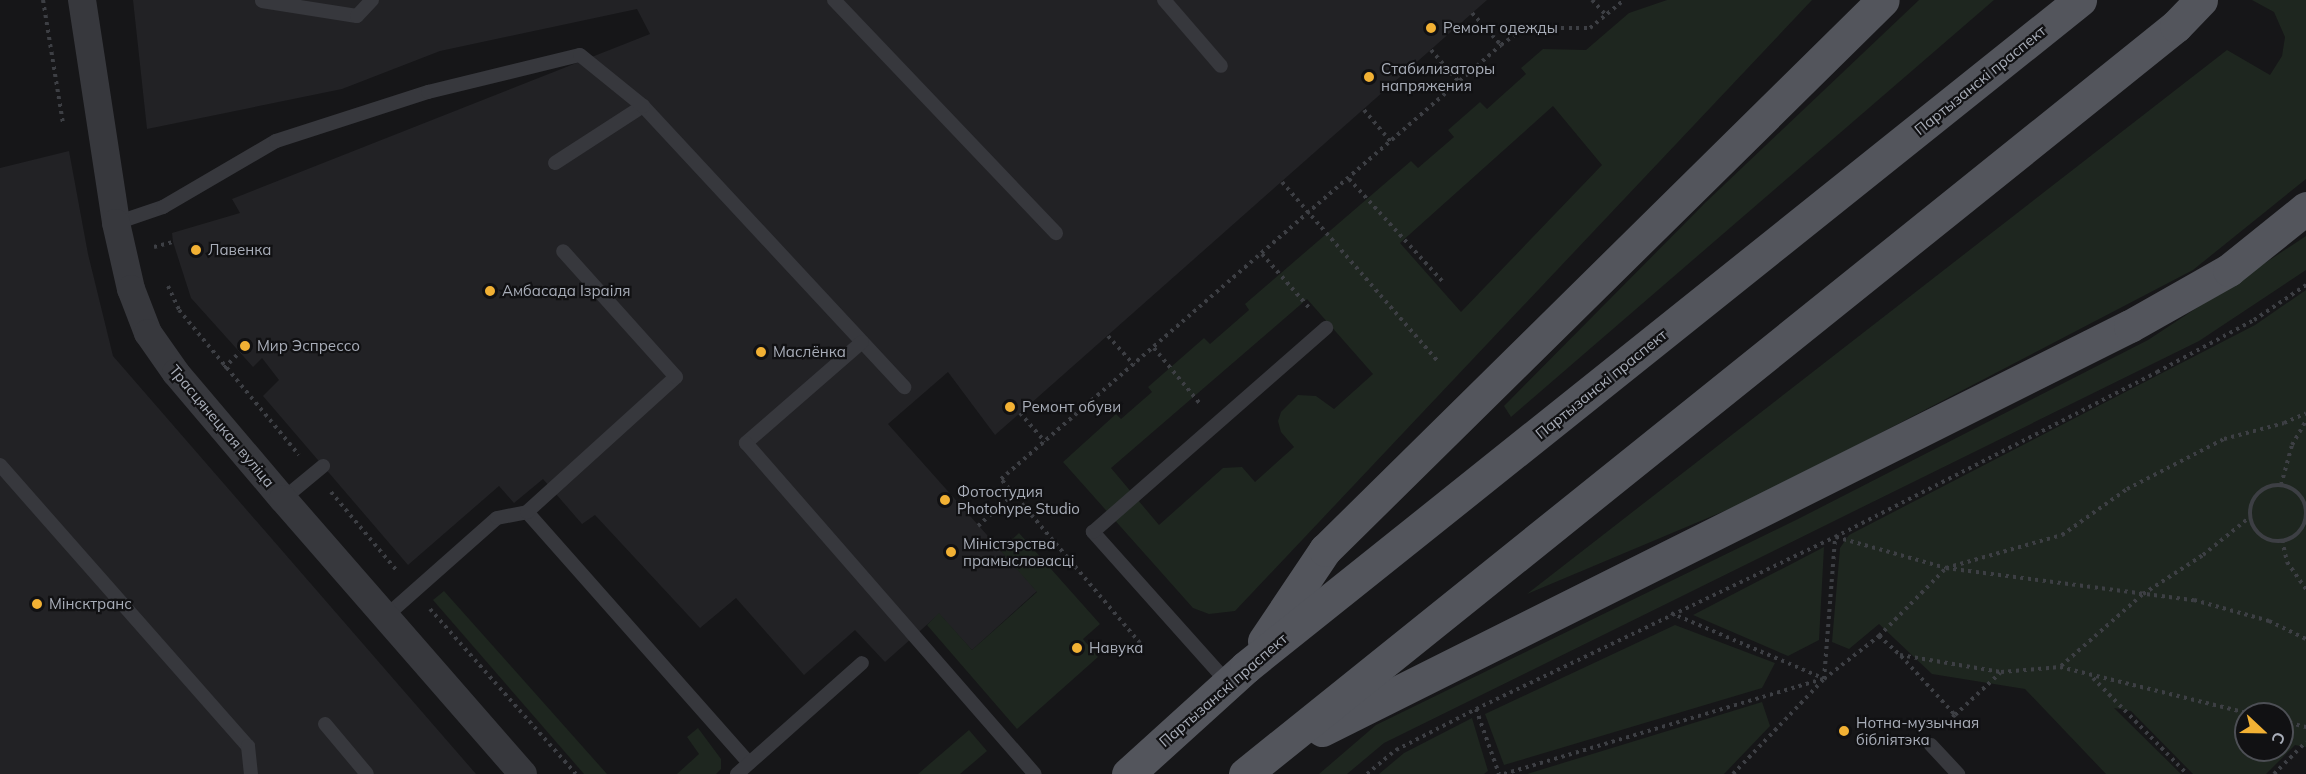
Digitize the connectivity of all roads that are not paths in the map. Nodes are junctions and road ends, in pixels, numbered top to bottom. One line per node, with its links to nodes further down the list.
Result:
1 (82, 0): 13 (street, Трасцянецкая вуліца)
2 (372, 0): 8 (lane)
3 (834, 0): 14 (lane)
4 (1164, 0): 9 (lane)
5 (1883, 0): 25 (main road)
6 (2080, 0): 25 (main road, Партызанскі праспект)
7 (2201, 0): 29 (main road)
8 (262, 1)
9 (1221, 66)
10 (643, 106): 11 (lane); 13 (lane); 17 (lane)
11 (555, 163)
12 (2306, 208): 29 (main road)
13 (116, 223): 21 (street, Трасцянецкая вуліца)
14 (1056, 233)
15 (563, 251): 22 (lane)
16 (1326, 328): 25 (lane)
17 (862, 342): 18 (lane); 34 (lane)
18 (904, 387)
19 (0, 465): 30 (lane)
20 (319, 470): 21 (lane)
21 (283, 499): 23 (street, Трасцянецкая вуліца)
22 (527, 512): 23 (lane); 28 (lane)
23 (385, 617): 32 (street, Трасцянецкая вуліца)
24 (862, 663): 28 (lane)
25 (1237, 675): 35 (main road, Партызанскі праспект)
26 (325, 724): 31 (lane)
27 (1930, 745): 36 (lane)
28 (749, 763): 33 (lane)
29 (1250, 769)
30 (251, 774)
31 (366, 774)
32 (523, 774)
33 (737, 774)
34 (1035, 774)
35 (1128, 774)
36 (1958, 774)

